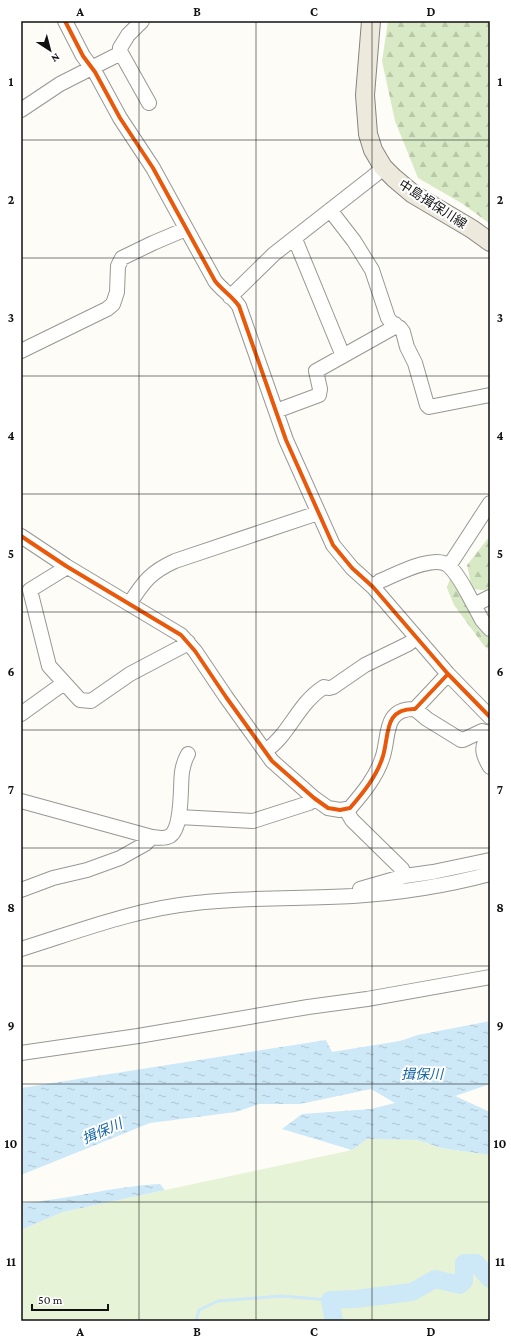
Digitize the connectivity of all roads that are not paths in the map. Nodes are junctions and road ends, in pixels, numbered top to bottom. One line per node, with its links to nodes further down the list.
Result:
1 (64, 21): 5 (street)
2 (142, 21): 4 (street)
3 (371, 21): 8 (main road, 中島揖保川線)
4 (121, 53): 5 (street); 6 (street)
5 (91, 68): 7 (street); 10 (street)
6 (148, 103)
7 (21, 110)
8 (383, 167): 9 (street); 12 (main road, 中島揖保川線)
9 (330, 210): 11 (street); 14 (street)
10 (186, 229): 13 (street); 15 (street)
11 (293, 240): 13 (street); 16 (street)
12 (490, 242)
13 (230, 297): 18 (street)
14 (395, 324): 16 (street); 17 (street)
15 (21, 351)
16 (343, 356): 18 (street)
17 (490, 395)
18 (276, 411): 20 (street)
19 (490, 503): 23 (street)
20 (318, 513): 24 (street); 26 (street)
21 (21, 536): 22 (street)
22 (66, 566): 26 (street); 32 (street)
23 (449, 566): 24 (street); 27 (street)
24 (373, 587): 29 (street)
25 (490, 597): 27 (street)
26 (130, 603): 30 (street)
27 (474, 605): 28 (street)
28 (490, 629)
29 (416, 638): 31 (street); 37 (street)
30 (188, 642): 32 (street); 37 (street)
31 (448, 674): 33 (street); 35 (street)
32 (64, 683): 34 (street)
33 (415, 709): 36 (street); 42 (street)
34 (21, 714)
35 (490, 717)
36 (490, 733): 39 (street)
37 (265, 751): 40 (street)
38 (188, 754): 43 (street)
39 (490, 766)
40 (314, 798): 42 (street); 43 (street)
41 (21, 801): 44 (street)
42 (346, 810): 47 (street)
43 (179, 817): 44 (street)
44 (152, 837): 48 (street)
45 (490, 860): 47 (street)
46 (490, 874): 49 (street)
47 (405, 876): 49 (street)
48 (21, 890)
49 (352, 896): 50 (street)
50 (21, 949)
51 (490, 977): 52 (street)
52 (21, 1053)

